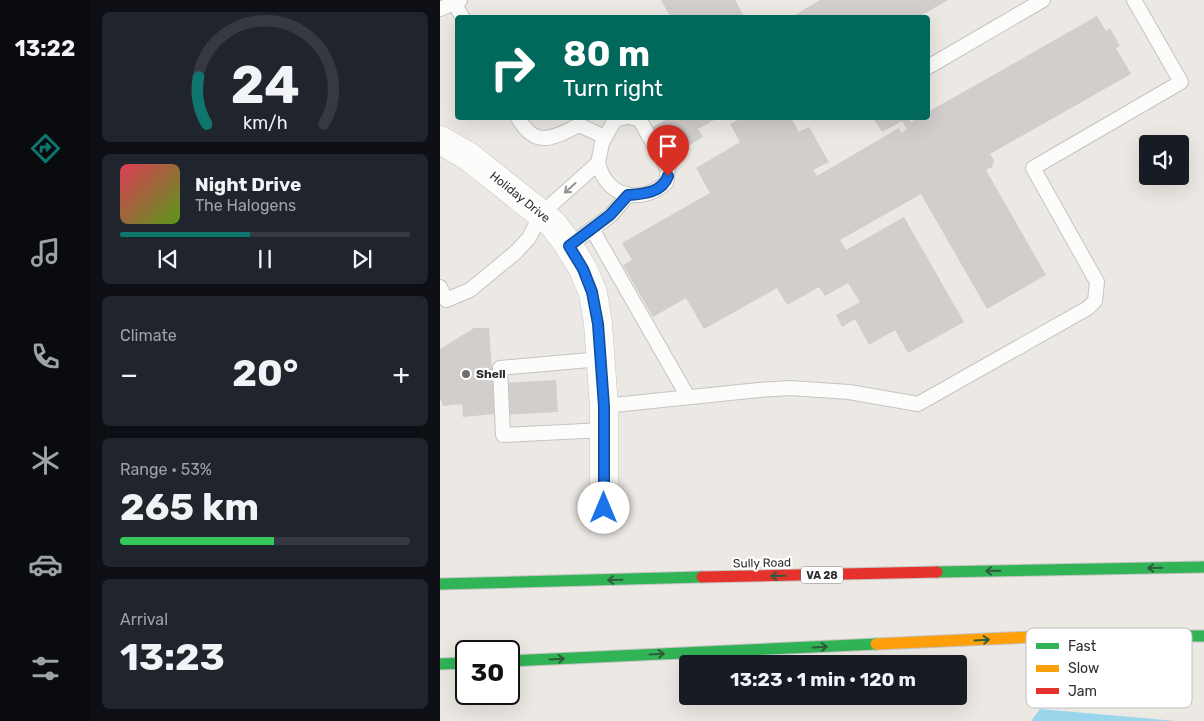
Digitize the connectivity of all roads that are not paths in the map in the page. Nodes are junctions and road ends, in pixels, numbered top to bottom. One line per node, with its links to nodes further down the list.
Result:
1 (1043, 0): 6 (lane)
2 (1134, 0): 19 (lane)
3 (457, 2): 4 (lane); 5 (lane)
4 (440, 9)
5 (462, 15)
6 (930, 66)
7 (520, 120): 10 (lane)
8 (617, 120): 10 (lane)
9 (640, 120): 13 (lane)
10 (605, 138): 12 (lane)
11 (440, 140): 14 (street, Holiday Drive)
12 (598, 163): 13 (lane); 14 (lane, one-way to 14)
13 (628, 195): 15 (lane)
14 (542, 214): 16 (street, Holiday Drive); 17 (lane)
15 (592, 229): 16 (lane); 19 (lane)
16 (569, 246): 18 (street, Holiday Drive)
17 (440, 287)
18 (601, 360): 20 (street, Holiday Drive); 20 (lane)
19 (688, 397): 20 (lane)
20 (604, 418): 21 (street, Holiday Drive)
21 (604, 508)
22 (1204, 568): 23 (highway, Sully Road / VA 28, one-way to 23)
23 (440, 584)
24 (1026, 637): 25 (highway, one-way to 24)
25 (520, 660)
26 (455, 663): 27 (highway)
27 (440, 664)

